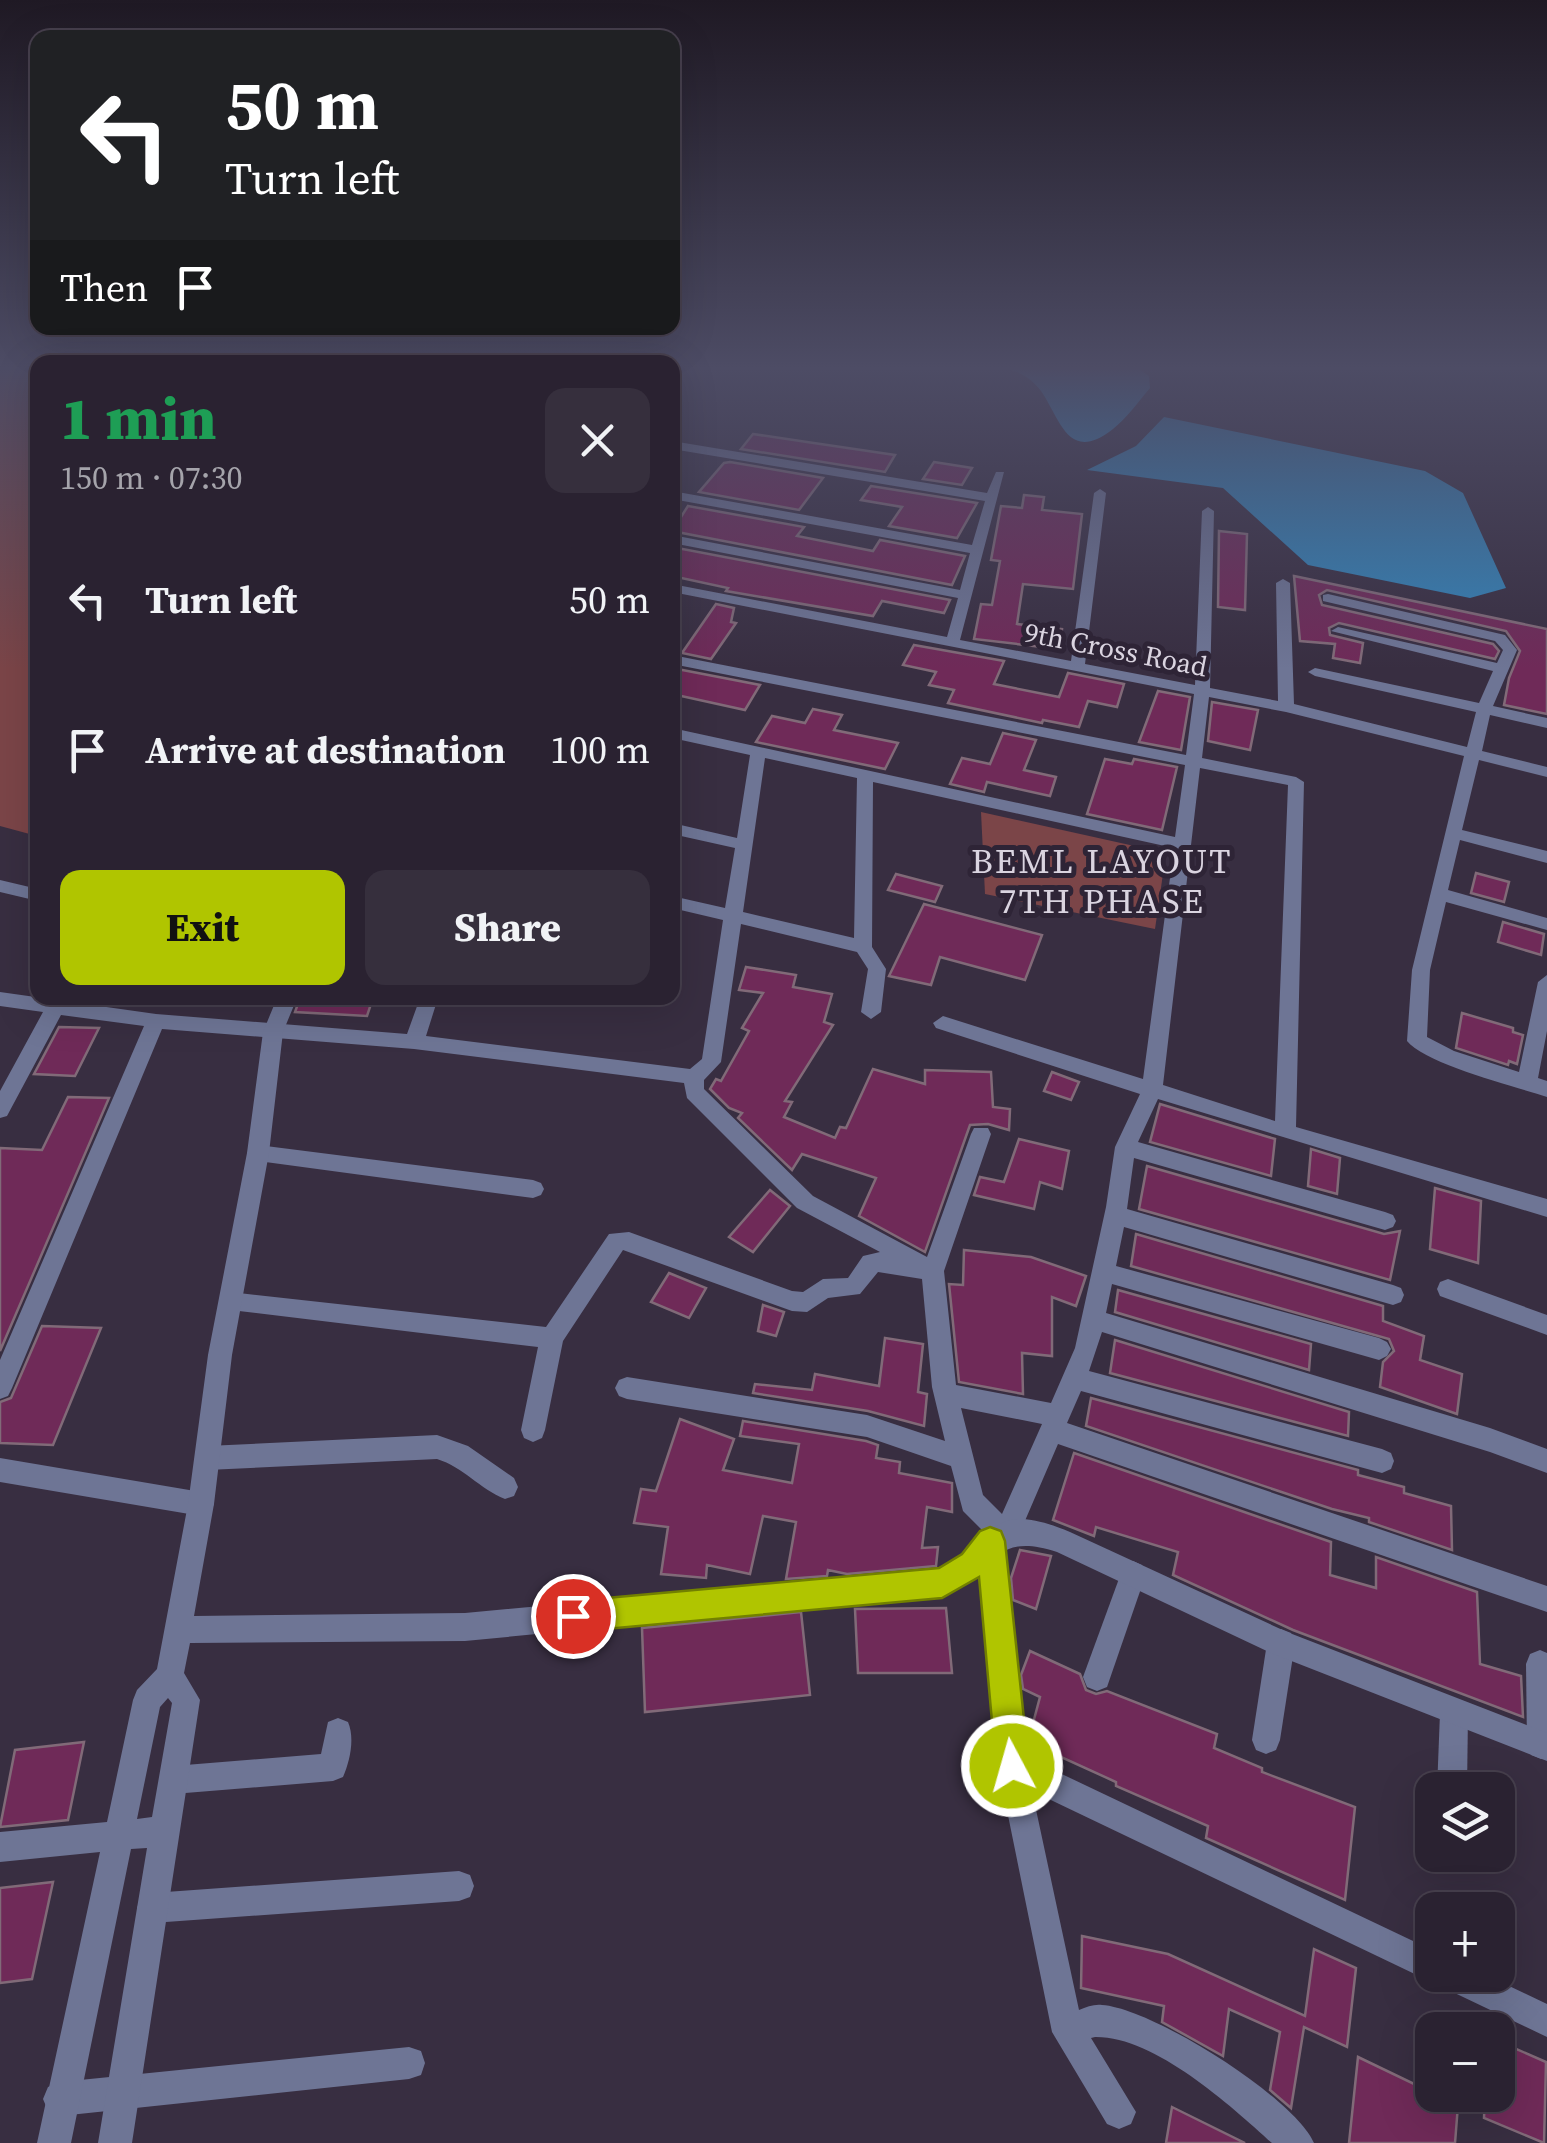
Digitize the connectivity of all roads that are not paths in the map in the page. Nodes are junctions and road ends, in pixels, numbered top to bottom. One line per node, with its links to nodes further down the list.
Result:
1 (817, 469): 5 (street)
2 (1000, 476): 5 (street)
3 (1100, 493): 16 (street)
4 (680, 495): 8 (street)
5 (992, 498): 8 (street)
6 (1208, 511): 19 (street)
7 (680, 541): 11 (street)
8 (977, 550): 11 (street)
9 (1283, 584): 20 (street)
10 (680, 590): 14 (street, 9th Cross Road)
11 (965, 595): 14 (street)
12 (1328, 598): 17 (street)
13 (1338, 631): 17 (street)
14 (952, 644): 16 (street, 9th Cross Road)
15 (680, 660): 26 (street)
16 (1078, 668): 19 (street, 9th Cross Road)
17 (1502, 669): 21 (street)
18 (1315, 672): 21 (street)
19 (1202, 691): 20 (street, 9th Cross Road); 26 (street)
20 (1286, 707): 25 (street, 9th Cross Road)
21 (1484, 710): 22 (street); 25 (street)
22 (1547, 724)
23 (680, 735): 24 (street)
24 (758, 752): 28 (street); 31 (street)
25 (1472, 753): 27 (street, 9th Cross Road); 30 (street)
26 (1192, 763): 32 (street); 57 (street)
27 (1547, 772)
28 (865, 776): 32 (street); 40 (street)
29 (680, 830): 31 (street)
30 (1453, 833): 33 (street); 36 (street)
31 (744, 844): 38 (street)
32 (1185, 846): 55 (street)
33 (1547, 857)
34 (0, 886): 35 (street)
35 (30, 893)
36 (1440, 894): 39 (street); 54 (street)
37 (680, 904): 38 (street)
38 (732, 916): 40 (street); 53 (street)
39 (1547, 924)
40 (863, 947): 48 (street)
41 (1547, 982): 54 (street)
42 (0, 999): 43 (street)
43 (30, 1005)
44 (32, 1005): 47 (street)
45 (284, 1005): 51 (street)
46 (427, 1005): 52 (street)
47 (54, 1009): 49 (street); 56 (street)
48 (871, 1012)
49 (156, 1021): 51 (street); 75 (street)
50 (943, 1023): 55 (street)
51 (273, 1032): 52 (street); 60 (street)
52 (414, 1042): 53 (street)
53 (694, 1077): 65 (street)
54 (1537, 1086)
55 (1152, 1090): 57 (street); 59 (street)
56 (0, 1110)
57 (1285, 1132): 62 (street)
58 (981, 1134): 65 (street)
59 (1125, 1148): 63 (street); 64 (street)
60 (258, 1153): 61 (street); 69 (street)
61 (532, 1189)
62 (1547, 1208)
63 (1115, 1214): 66 (street); 68 (street)
64 (1385, 1221)
65 (933, 1271): 72 (street); 77 (street)
66 (1103, 1272): 70 (street); 73 (street)
67 (1448, 1290): 71 (street)
68 (1393, 1295)
69 (230, 1302): 72 (street); 80 (street)
70 (1092, 1319): 74 (street); 83 (street)
71 (1547, 1325)
72 (552, 1338): 79 (street)
73 (1378, 1349)
74 (1074, 1378): 78 (street); 82 (street)
75 (0, 1388)
76 (627, 1388): 81 (street)
77 (946, 1394): 78 (street); 81 (street)
78 (1055, 1423): 87 (street); 89 (street)
79 (533, 1430)
80 (206, 1458): 85 (street); 86 (street)
81 (961, 1458): 87 (street)
82 (1382, 1461)
83 (1547, 1461)
84 (0, 1470): 86 (street)
85 (505, 1487)
86 (201, 1504): 90 (street)
87 (998, 1538): 88 (street); 90 (street); 99 (street)
88 (1133, 1574): 91 (street); 94 (street)
89 (1547, 1599)
90 (177, 1630): 93 (street)
91 (1281, 1643): 95 (street); 97 (street)
92 (1547, 1667): 98 (street)
93 (170, 1676): 101 (street); 103 (street)
94 (1097, 1676)
95 (1454, 1714): 98 (street); 100 (street)
96 (338, 1732): 101 (street)
97 (1266, 1740)
98 (1544, 1746)
99 (1012, 1766): 107 (street); 110 (street)
100 (1452, 1772)
101 (173, 1780): 102 (street)
102 (165, 1831): 103 (street); 106 (street)
103 (115, 1837): 104 (street); 113 (street)
104 (0, 1847)
105 (459, 1886): 106 (street)
106 (152, 1908): 112 (street)
107 (1415, 1958)
108 (1487, 1992): 109 (street)
109 (1547, 2020)
110 (1068, 2032): 114 (street); 117 (street)
111 (409, 2063): 112 (street)
112 (122, 2094): 113 (street); 116 (street)
113 (60, 2099): 115 (street)
114 (1119, 2112)
115 (54, 2143)
116 (114, 2143)
117 (1297, 2143)

